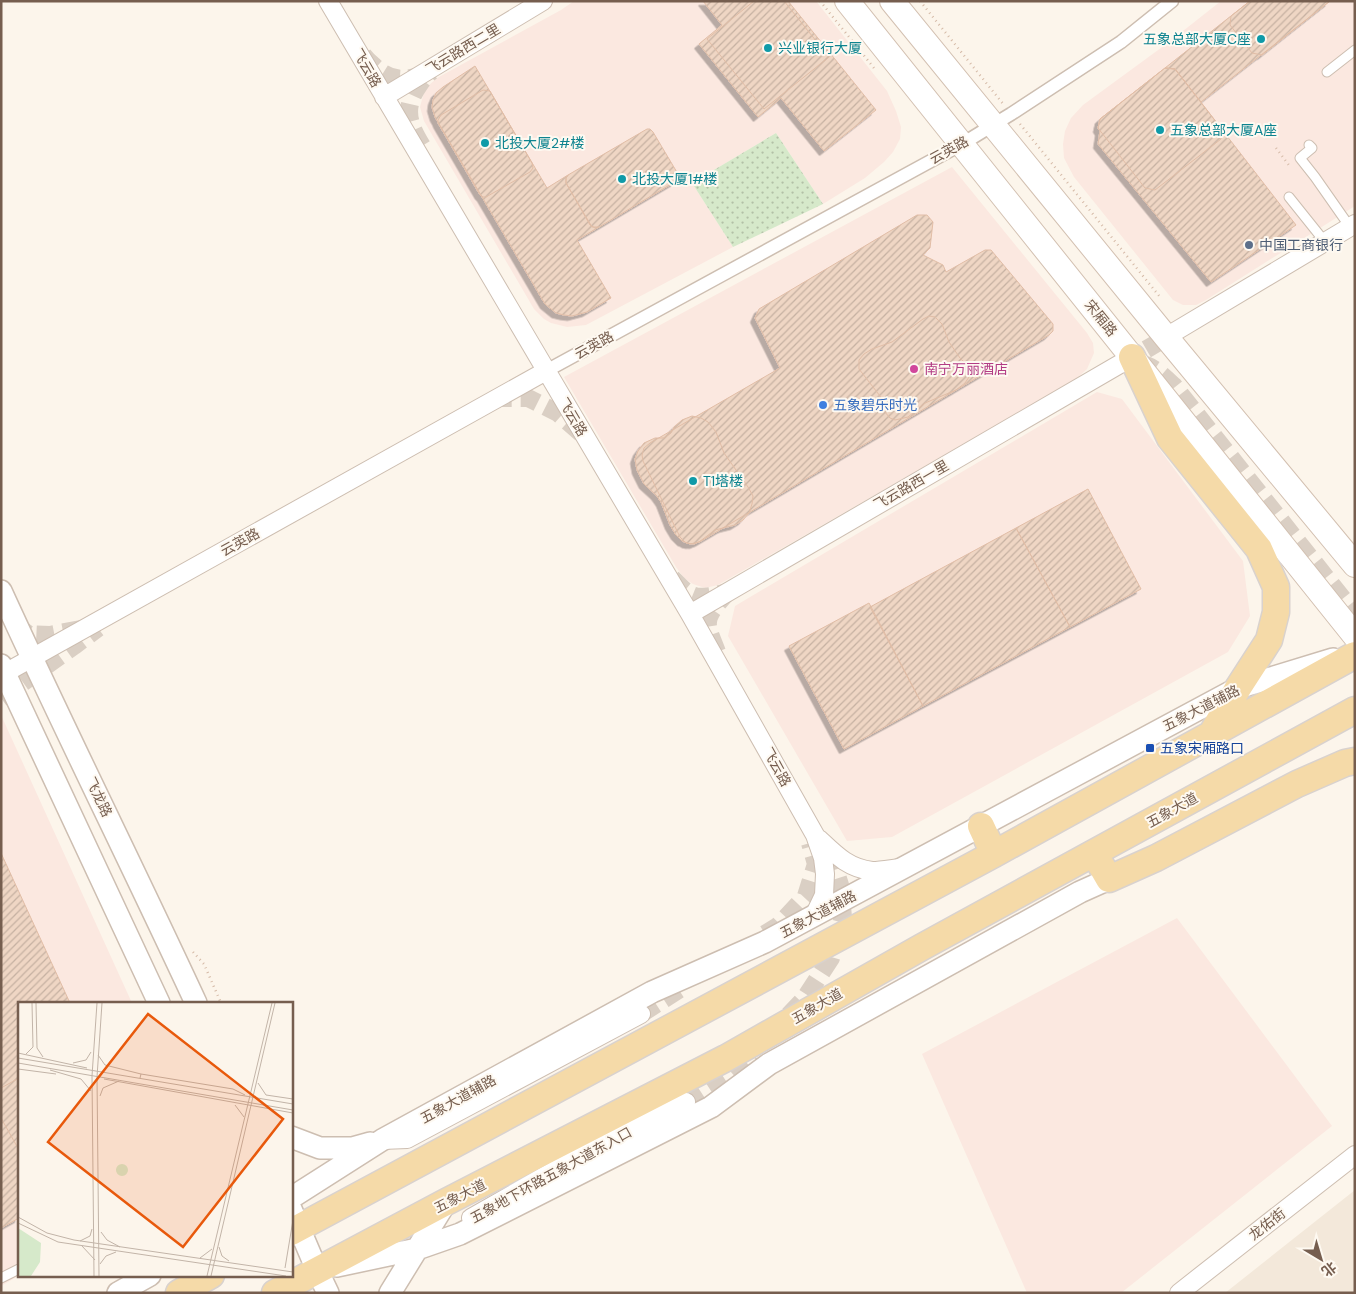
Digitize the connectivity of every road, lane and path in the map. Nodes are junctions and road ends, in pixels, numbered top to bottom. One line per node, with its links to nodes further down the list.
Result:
1 (328, 1): 8 (street, 飞云路)
2 (543, 1): 8 (street, 飞云路西二里)
3 (847, 1): 10 (main road, 宋厢路)
4 (892, 1): 9 (main road)
5 (1172, 1): 9 (street, 云英路)
6 (1355, 50): 7 (lane)
7 (1327, 72)
8 (384, 97): 19 (street, 飞云路)
9 (994, 125): 10 (street, 云英路); 17 (main road)
10 (962, 144): 18 (main road, 宋厢路); 19 (street, 云英路)
11 (1309, 144): 15 (lane)
12 (1276, 148): 13 (path)
13 (1291, 165): 15 (lane)
14 (1289, 197): 16 (lane)
15 (1350, 227): 16 (street)
16 (1325, 242): 17 (street)
17 (1166, 337): 20 (main road)
18 (1132, 357): 24 (street, 飞云路西一里); 25 (main road, 宋厢路); 29 (main road)
19 (546, 371): 24 (street, 飞云路); 27 (street, 云英路)
20 (1313, 514): 21 (main road); 22 (main road)
21 (1355, 538)
22 (1355, 565)
23 (1, 591): 27 (street, 飞龙路)
24 (690, 614): 34 (street, 飞云路)
25 (1355, 636)
26 (1355, 654): 29 (street, 五象大道辅路); 31 (main road)
27 (32, 658): 28 (street, 云英路); 41 (street, 飞龙路)
28 (2, 671): 40 (street)
29 (1238, 688): 31 (main road); 33 (street, 五象大道辅路)
30 (1355, 710): 35 (main road, 五象大道)
31 (1211, 735): 36 (main road)
32 (1355, 761): 38 (main road)
33 (981, 826): 36 (main road); 37 (street, 五象大道辅路)
34 (815, 835): 37 (street, 飞云路); 39 (street, 飞云路)
35 (1094, 853): 38 (main road); 48 (main road, 五象大道)
36 (994, 854): 49 (main road)
37 (904, 868): 39 (street, 五象大道辅路)
38 (1109, 879): 50 (street)
39 (814, 916): 45 (street, 五象大道辅路)
40 (159, 1002)
41 (196, 1002)
42 (641, 1014): 45 (street)
43 (686, 1102): 50 (street, 五象地下环路五象大道东入口)
44 (292, 1137): 45 (street)
45 (382, 1140): 47 (street, 五象大道辅路)
46 (1355, 1155): 60 (street, 龙佑街)
47 (292, 1197)
48 (446, 1202): 50 (street); 55 (main road, 五象大道)
49 (294, 1223): 55 (street)
50 (417, 1249): 55 (street); 59 (street)
51 (18, 1270): 54 (lane)
52 (148, 1276): 57 (street)
53 (209, 1276): 58 (main road)
54 (1, 1278)
55 (323, 1282): 56 (main road, 五象大道)
56 (285, 1286)
57 (118, 1293)
58 (179, 1293)
59 (390, 1293)
60 (1180, 1293)

